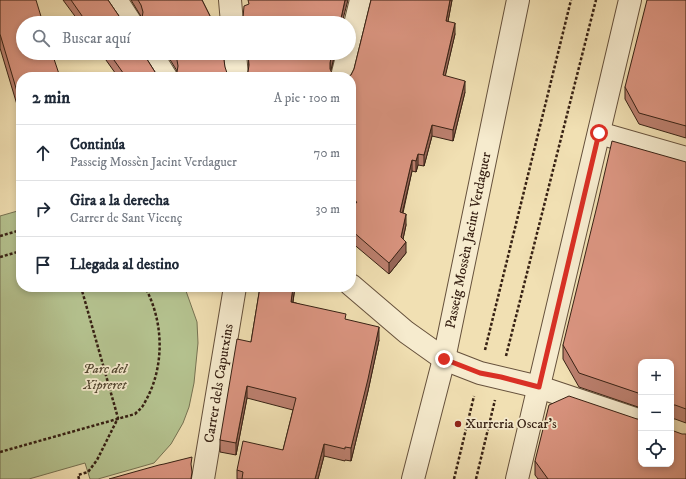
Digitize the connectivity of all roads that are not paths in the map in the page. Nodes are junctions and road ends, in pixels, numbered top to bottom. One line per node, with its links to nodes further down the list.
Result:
1 (116, 0): 6 (street)
2 (230, 0): 7 (street)
3 (361, 0): 8 (street)
4 (518, 0): 19 (street, Passeig Mossèn Jacint Verdaguer)
5 (630, 0): 15 (street)
6 (126, 16)
7 (231, 16)
8 (356, 20)
9 (155, 60): 12 (street)
10 (236, 60): 13 (street)
11 (346, 60): 14 (street)
12 (163, 72)
13 (237, 72)
14 (343, 72)
15 (599, 133): 16 (street); 20 (street)
16 (686, 158)
17 (356, 289): 19 (street)
18 (234, 292): 22 (street, Carrer dels Caputxins)
19 (444, 359): 20 (street); 23 (street, Passeig Mossèn Jacint Verdaguer)
20 (539, 387): 21 (street); 24 (street)
21 (638, 420)
22 (203, 479)
23 (413, 479)
24 (517, 479)

